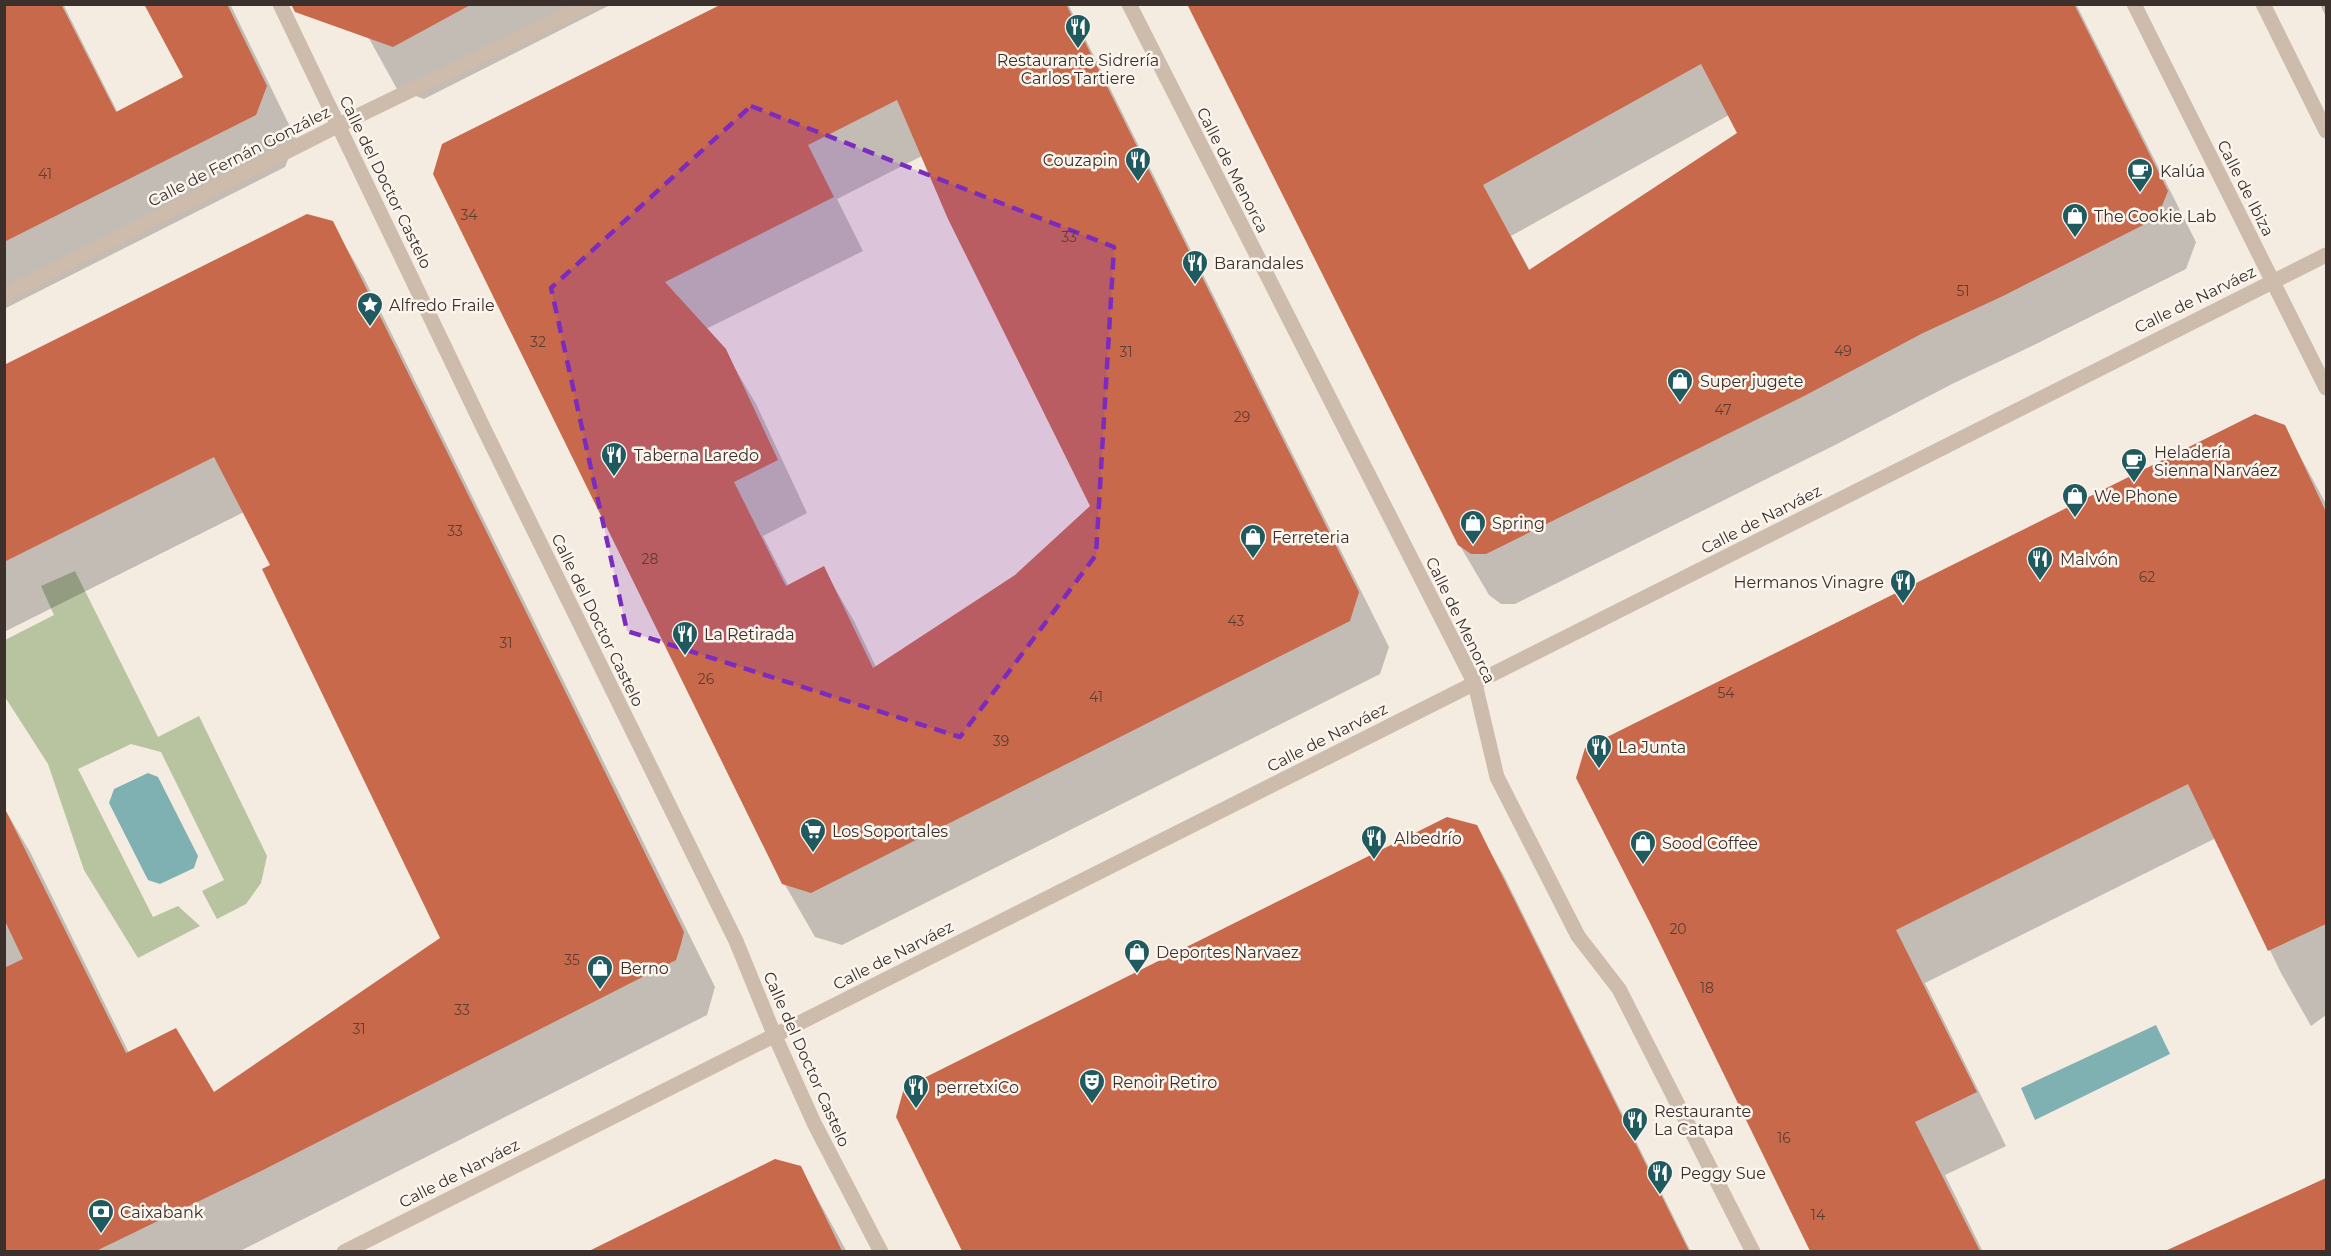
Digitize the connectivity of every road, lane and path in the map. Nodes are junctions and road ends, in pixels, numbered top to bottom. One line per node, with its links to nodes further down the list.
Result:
1 (280, 4): 6 (street, Calle del Doctor Castelo)
2 (589, 4): 6 (street, Calle de Fernán González)
3 (1128, 4): 12 (street, Calle de Menorca)
4 (2134, 4): 9 (street, Calle de Ibiza)
5 (2263, 4): 7 (street)
6 (339, 125): 10 (street, Calle de Fernán González); 13 (street, Calle del Doctor Castelo)
7 (2326, 131)
8 (2326, 255): 9 (street, Calle de Narváez)
9 (2272, 281): 11 (street, Calle de Ibiza); 12 (street, Calle de Narváez)
10 (4, 295)
11 (2326, 388)
12 (1475, 684): 13 (street, Calle de Narváez); 16 (street, Calle de Menorca)
13 (774, 1034): 14 (street, Calle de Narváez); 15 (street, Calle del Doctor Castelo)
14 (344, 1251)
15 (881, 1251)
16 (1753, 1251)

